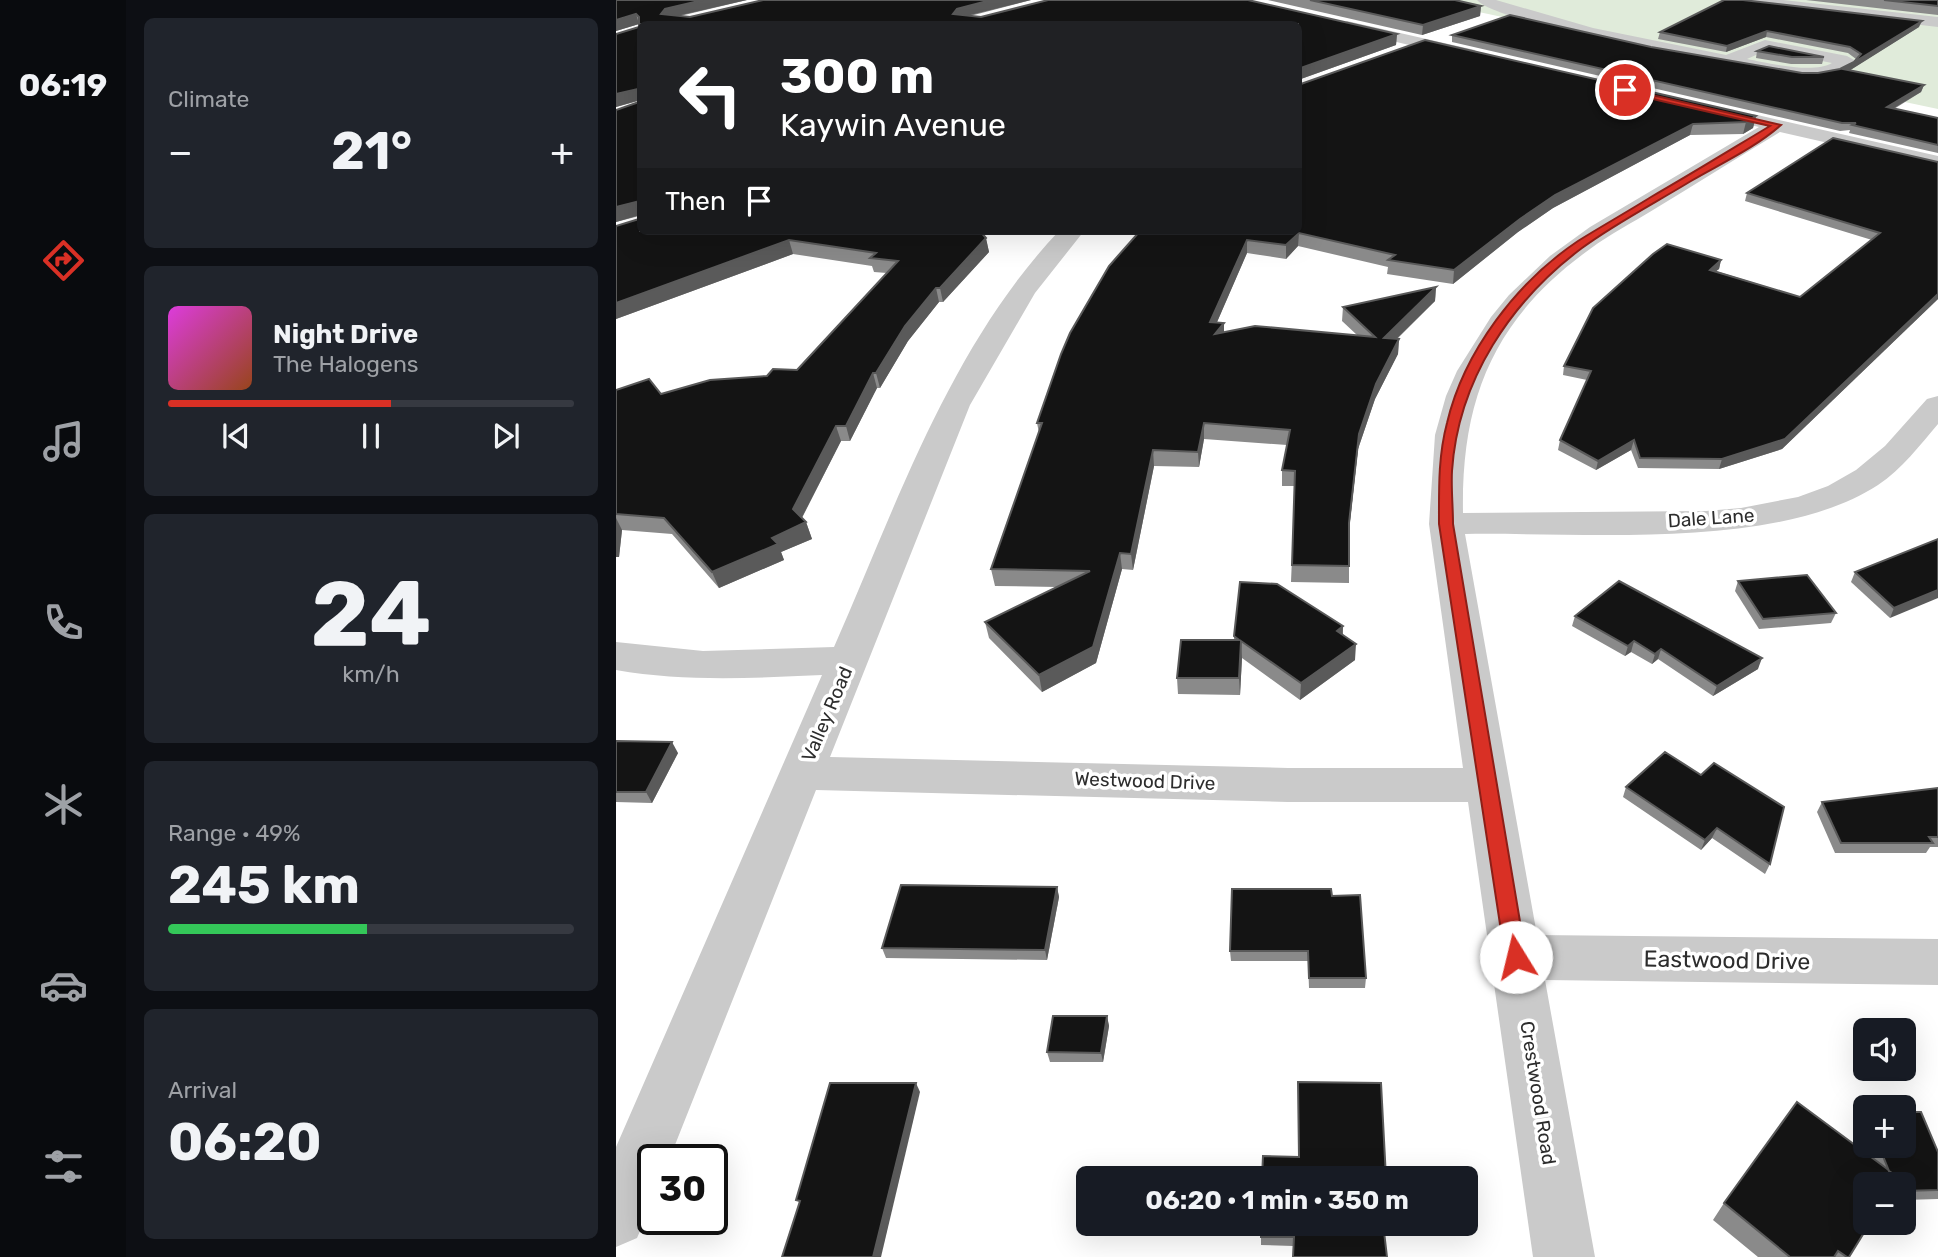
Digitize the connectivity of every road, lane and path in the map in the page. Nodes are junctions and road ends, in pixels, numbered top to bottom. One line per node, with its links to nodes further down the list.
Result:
1 (1484, 0): 4 (street)
2 (1743, 0): 6 (street)
3 (1533, 2): 4 (street)
4 (1500, 18): 11 (street)
5 (1328, 22): 8 (street)
6 (1938, 22)
7 (1460, 31): 8 (street)
8 (1421, 43): 9 (street); 10 (street)
9 (1395, 52)
10 (1487, 58)
11 (1730, 60): 11 (street)
12 (1738, 116): 13 (street)
13 (1777, 125): 14 (street); 17 (street, Crestwood Road)
14 (1938, 162)
15 (1069, 235): 19 (street, Valley Road)
16 (1938, 405): 17 (street, Dale Lane)
17 (1446, 524): 21 (street, Crestwood Road)
18 (616, 656): 19 (street)
19 (849, 660): 20 (street, Valley Road)
20 (802, 772): 21 (street, Westwood Drive); 24 (street, Valley Road)
21 (1488, 785): 22 (street, Crestwood Road)
22 (1516, 957): 23 (street, Eastwood Drive); 25 (street, Crestwood Road)
23 (1938, 962)
24 (616, 1217)
25 (1564, 1257)

